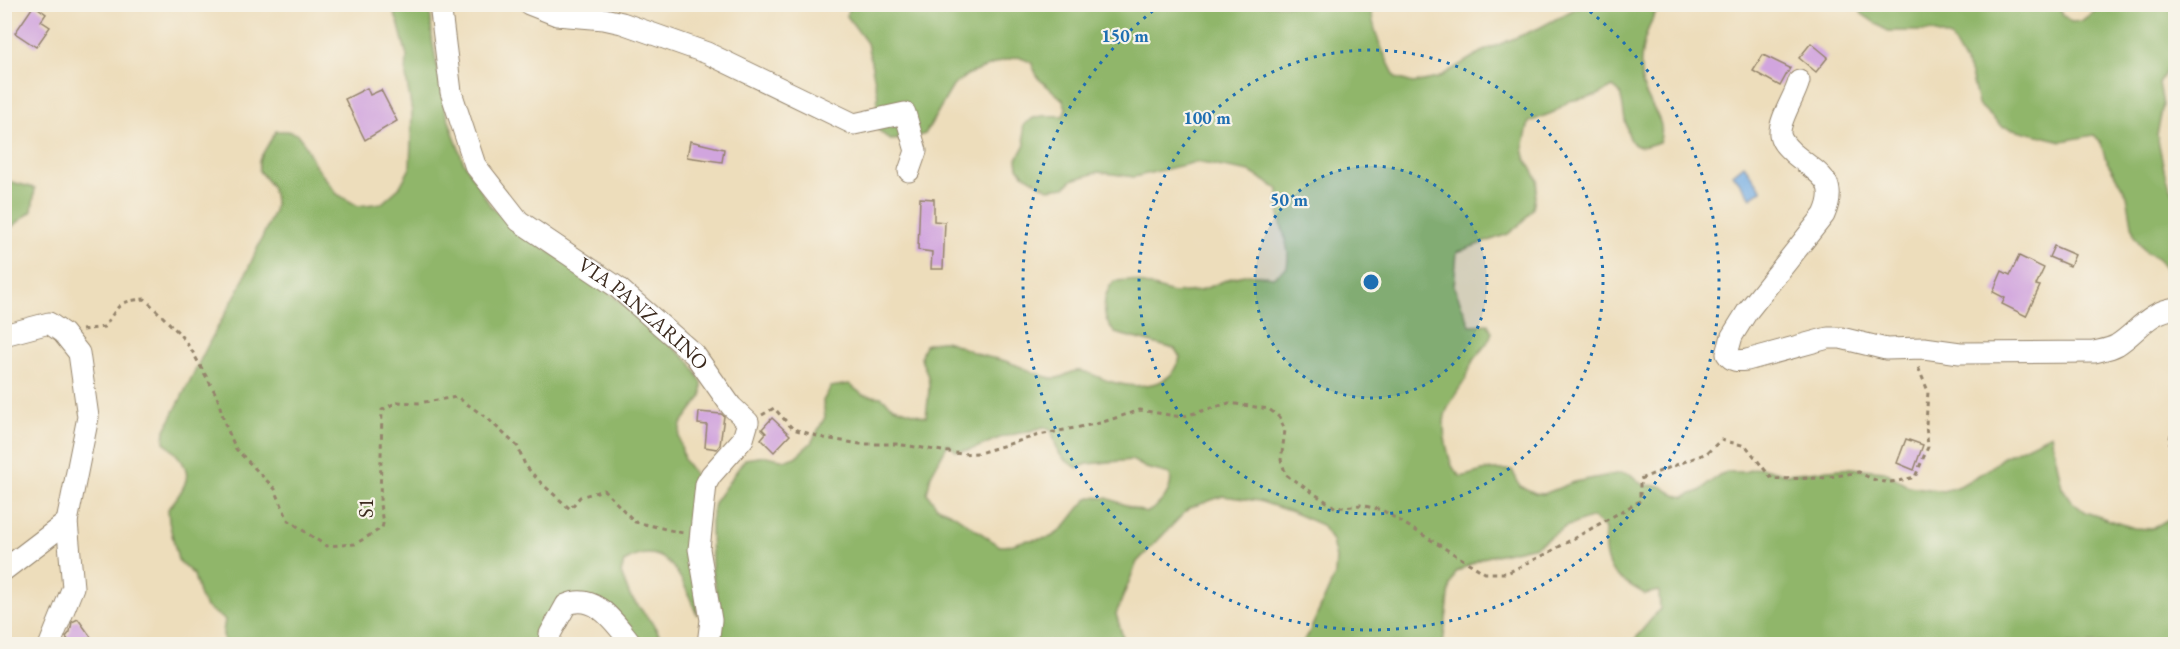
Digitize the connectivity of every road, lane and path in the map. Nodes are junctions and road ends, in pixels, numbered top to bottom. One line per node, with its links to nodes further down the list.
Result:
1 (440, 4): 10 (street, VIA PANZARINO)
2 (529, 4): 4 (street)
3 (1799, 81): 8 (street)
4 (909, 171)
5 (2175, 308): 8 (street)
6 (63, 333): 7 (street); 12 (street); 13 (path, S1)
7 (4, 335)
8 (1939, 349): 10 (path)
9 (2175, 417): 11 (path)
10 (748, 422): 13 (street)
11 (2175, 478)
12 (67, 522): 14 (street); 15 (street)
13 (701, 537): 18 (street)
14 (4, 570)
15 (50, 645)
16 (549, 645): 17 (street)
17 (632, 645)
18 (708, 645)

